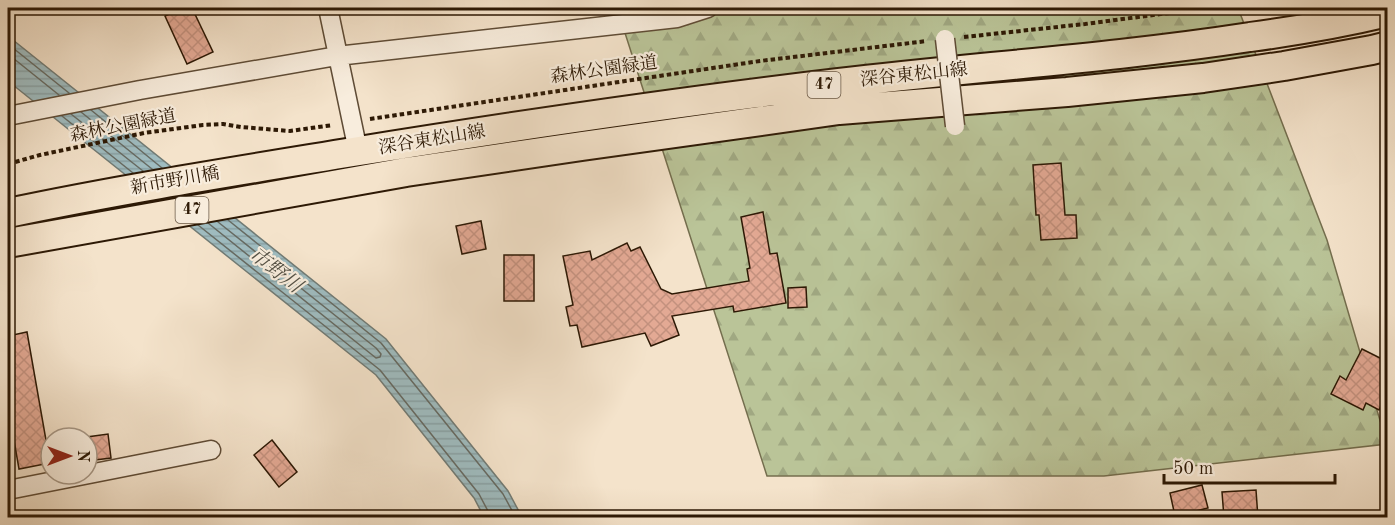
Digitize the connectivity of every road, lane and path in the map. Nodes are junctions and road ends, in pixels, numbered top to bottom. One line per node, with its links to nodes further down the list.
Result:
1 (328, 8): 7 (street)
2 (708, 8): 7 (street)
3 (1207, 8): 5 (path, 森林公園緑道)
4 (1388, 12): 11 (main road, 深谷東松山線 / 47)
5 (945, 39): 9 (path, 森林公園緑道); 10 (street, bridge)
6 (1388, 46): 14 (main road, 深谷東松山線 / 47)
7 (337, 56): 8 (street); 9 (street)
8 (8, 116)
9 (351, 122): 11 (street); 12 (path, 森林公園緑道)
10 (955, 126)
11 (358, 151): 13 (main road, 深谷東松山線 / 47)
12 (8, 164)
13 (262, 167): 15 (main road, 新市野川橋 / 47)
14 (280, 195): 16 (main road, 新市野川橋 / 47)
15 (8, 213)
16 (8, 243)
17 (211, 450): 18 (street)
18 (8, 490)

